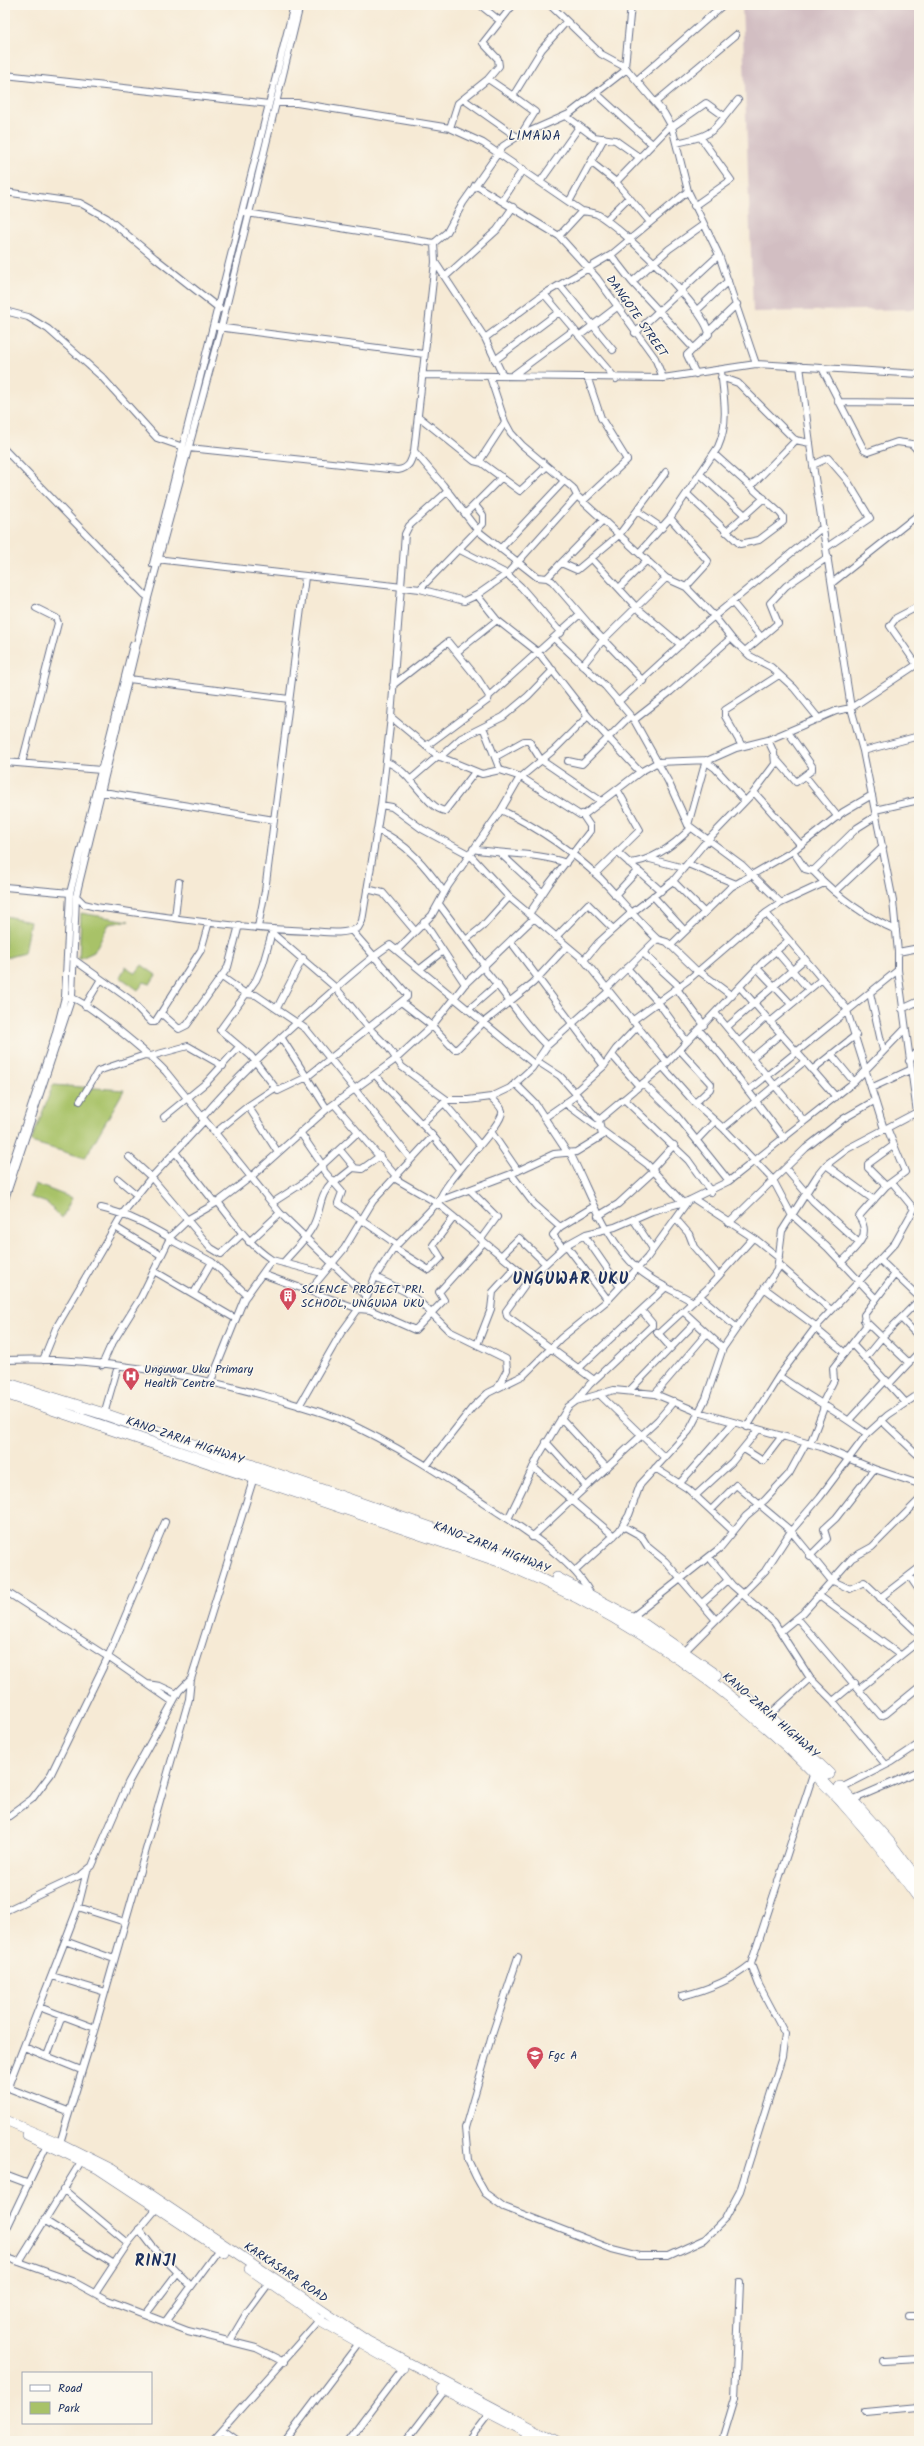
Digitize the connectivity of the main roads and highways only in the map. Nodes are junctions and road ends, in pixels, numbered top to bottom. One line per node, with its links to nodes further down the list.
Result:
1 (5, 1383): 3 (highway, KANO-ZARIA HIGHWAY)
2 (5, 1393): 4 (highway, KANO-ZARIA HIGHWAY)
3 (919, 1882)
4 (919, 1898)
5 (5, 2120): 7 (main road, KARKASARA ROAD)
6 (5, 2126): 7 (main road, KARKASARA ROAD)
7 (36, 2136): 8 (main road, KARKASARA ROAD); 8 (main road, KARKASARA ROAD)
8 (322, 2316): 9 (main road, KARKASARA ROAD); 9 (main road, KARKASARA ROAD)
9 (491, 2411): 10 (main road, KARKASARA ROAD); 11 (main road, KARKASARA ROAD)
10 (543, 2441)
11 (557, 2441)

